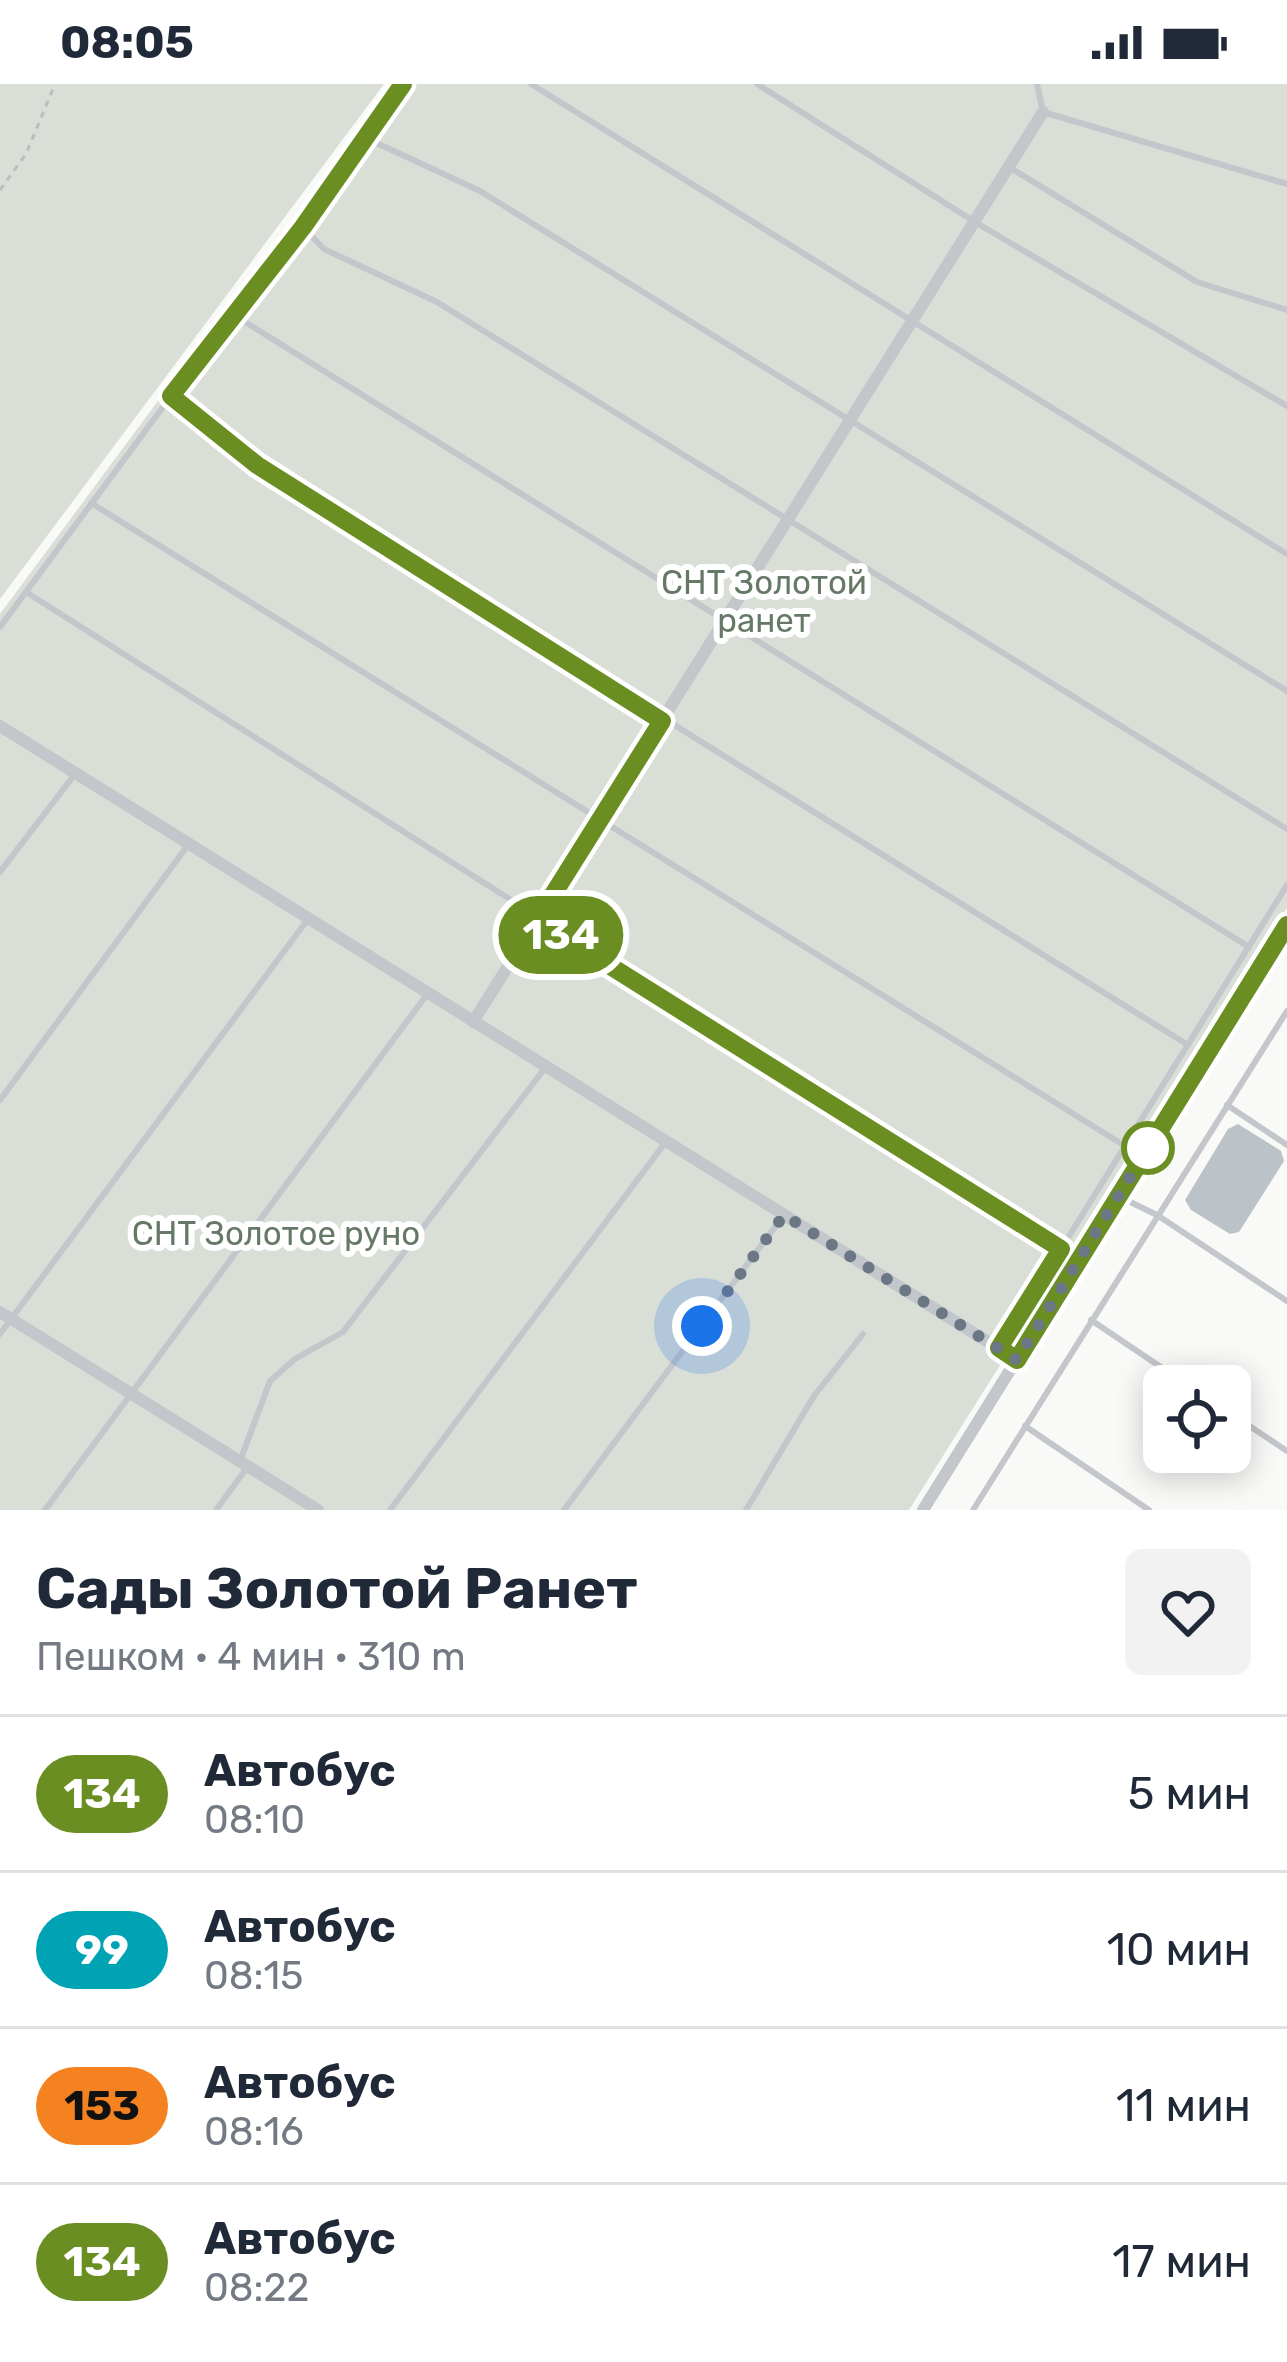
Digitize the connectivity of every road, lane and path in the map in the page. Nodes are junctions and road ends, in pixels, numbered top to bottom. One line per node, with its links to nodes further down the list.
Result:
1 (55, 84): 10 (path)
2 (403, 84): 7 (lane)
3 (531, 84): 15 (lane)
4 (757, 84): 11 (lane)
5 (1036, 84): 6 (lane)
6 (1043, 112): 8 (street); 9 (lane)
7 (368, 139): 12 (lane); 18 (lane)
8 (1009, 167): 11 (street); 13 (lane)
9 (1287, 184)
10 (0, 190)
11 (975, 222): 15 (street); 17 (lane)
12 (303, 227): 14 (lane); 20 (lane)
13 (1287, 310)
14 (233, 315): 16 (lane); 23 (lane)
15 (913, 321): 18 (street); 21 (lane)
16 (171, 396): 19 (lane); 26 (lane)
17 (1287, 406)
18 (850, 421): 20 (street); 25 (lane)
19 (91, 503): 22 (lane); 29 (lane)
20 (787, 521): 23 (street); 30 (lane)
21 (1287, 554)
22 (26, 592): 24 (lane); 35 (lane)
23 (724, 622): 26 (street); 37 (lane)
24 (0, 627)
25 (1287, 692)
26 (662, 721): 29 (street); 41 (lane)
27 (0, 726): 28 (street)
28 (75, 774): 31 (street); 32 (lane)
29 (600, 820): 35 (street); 47 (lane)
30 (1287, 829)
31 (188, 844): 34 (street); 43 (lane)
32 (0, 872)
33 (1287, 885): 37 (lane)
34 (308, 919): 38 (street); 53 (lane)
35 (537, 920): 40 (street); 51 (lane)
36 (1287, 925): 48 (street)
37 (1249, 947): 41 (lane)
38 (428, 994): 40 (street); 60 (lane)
39 (1287, 1011): 44 (lane)
40 (473, 1022): 42 (street)
41 (1188, 1045): 47 (lane)
42 (546, 1067): 45 (street); 64 (lane)
43 (0, 1100)
44 (1227, 1105): 46 (lane); 50 (lane)
45 (666, 1142): 49 (street); 68 (lane)
46 (1287, 1145)
47 (1125, 1146): 51 (lane)
48 (1118, 1196): 50 (lane); 58 (street)
49 (784, 1215): 57 (street); 69 (lane)
50 (1157, 1215): 52 (lane); 54 (lane)
51 (1061, 1249): 57 (lane)
52 (1287, 1301)
53 (6, 1315): 55 (lane); 60 (street)
54 (1091, 1320): 59 (lane); 61 (lane)
55 (0, 1334)
56 (863, 1334): 70 (lane)
57 (999, 1348): 58 (street)
58 (1017, 1360): 71 (street)
59 (1158, 1365)
60 (132, 1393): 64 (street); 65 (lane)
61 (1025, 1426): 72 (lane); 73 (lane)
62 (1251, 1427): 63 (lane)
63 (1287, 1451)
64 (244, 1463): 66 (lane); 67 (street)
65 (45, 1510)
66 (216, 1510)
67 (318, 1510)
68 (390, 1510)
69 (564, 1510)
70 (746, 1510)
71 (923, 1510)
72 (973, 1510)
73 (1149, 1510)

